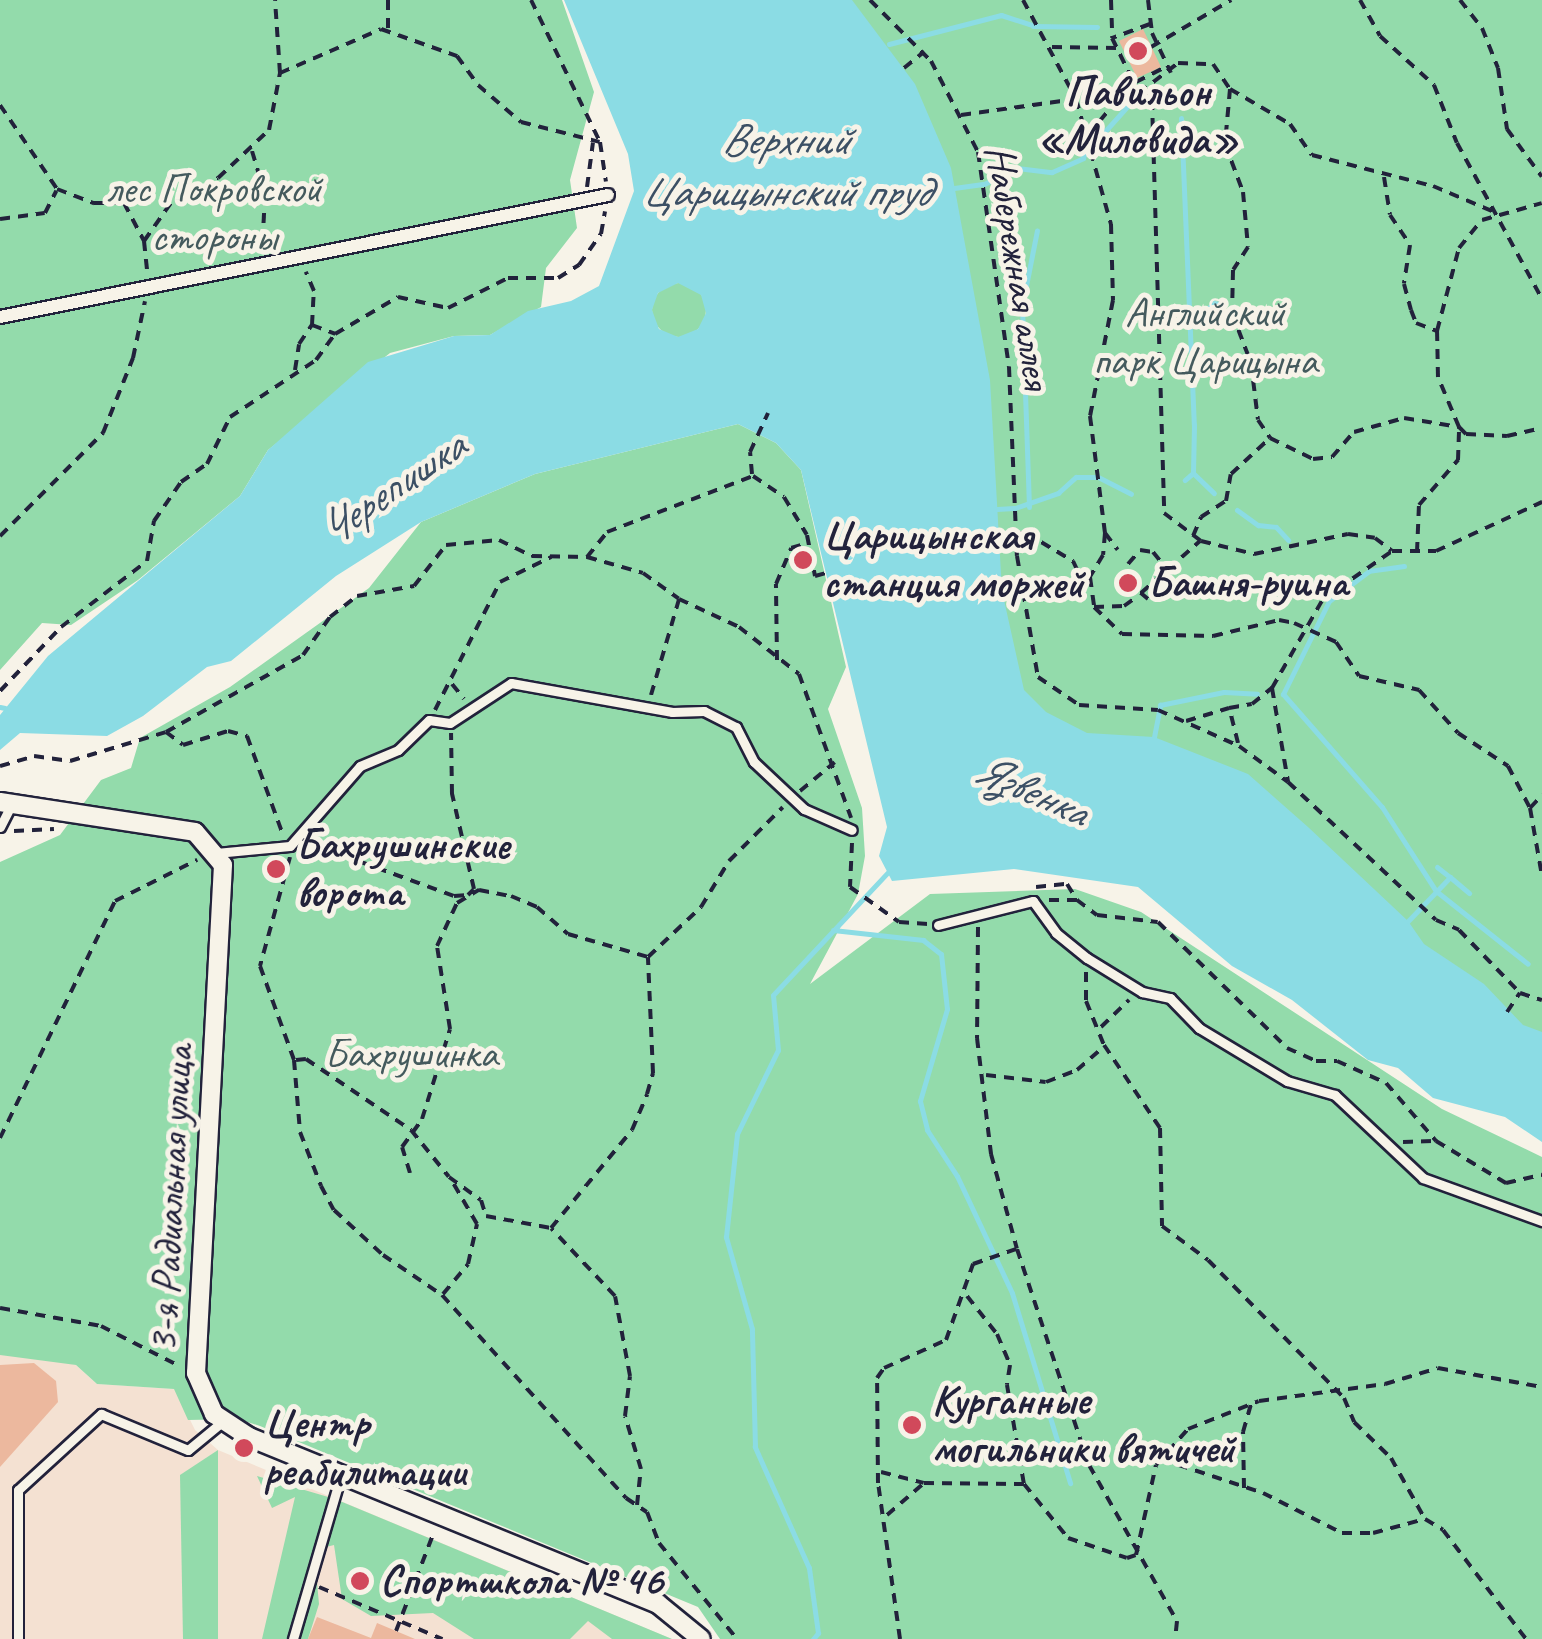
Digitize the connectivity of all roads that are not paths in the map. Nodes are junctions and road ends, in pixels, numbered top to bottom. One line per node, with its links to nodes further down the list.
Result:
1 (608, 195): 2 (street)
2 (0, 317)
3 (5, 804): 4 (lane); 6 (street)
4 (3, 829)
5 (852, 830): 6 (lane)
6 (212, 853): 9 (street, 3-я Радиальная улица)
7 (938, 925): 8 (lane)
8 (1542, 1222)
9 (222, 1422): 10 (street); 11 (lane)
10 (341, 1476): 12 (lane); 13 (street)
11 (18, 1639)
12 (293, 1639)
13 (701, 1639)

